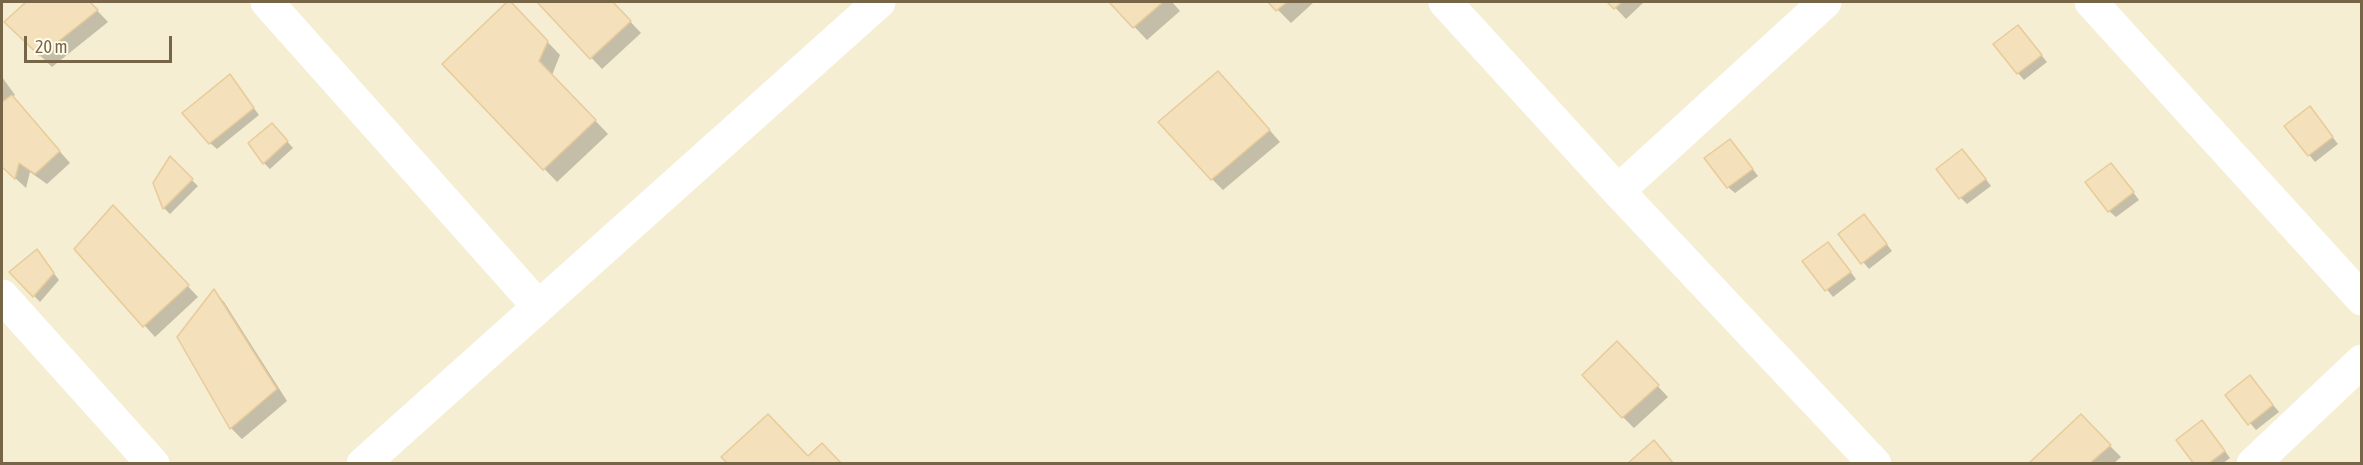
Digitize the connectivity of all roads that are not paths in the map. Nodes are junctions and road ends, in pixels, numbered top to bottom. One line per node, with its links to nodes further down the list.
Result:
1 (267, 2): 9 (street)
2 (879, 2): 9 (street)
3 (1445, 2): 6 (street)
4 (1826, 2): 6 (street)
5 (2091, 2): 8 (street)
6 (1618, 191): 13 (street)
7 (2, 296): 11 (street)
8 (2361, 299)
9 (538, 306): 12 (street)
10 (2361, 361): 14 (street)
11 (153, 464)
12 (363, 464)
13 (1875, 464)
14 (2253, 464)

